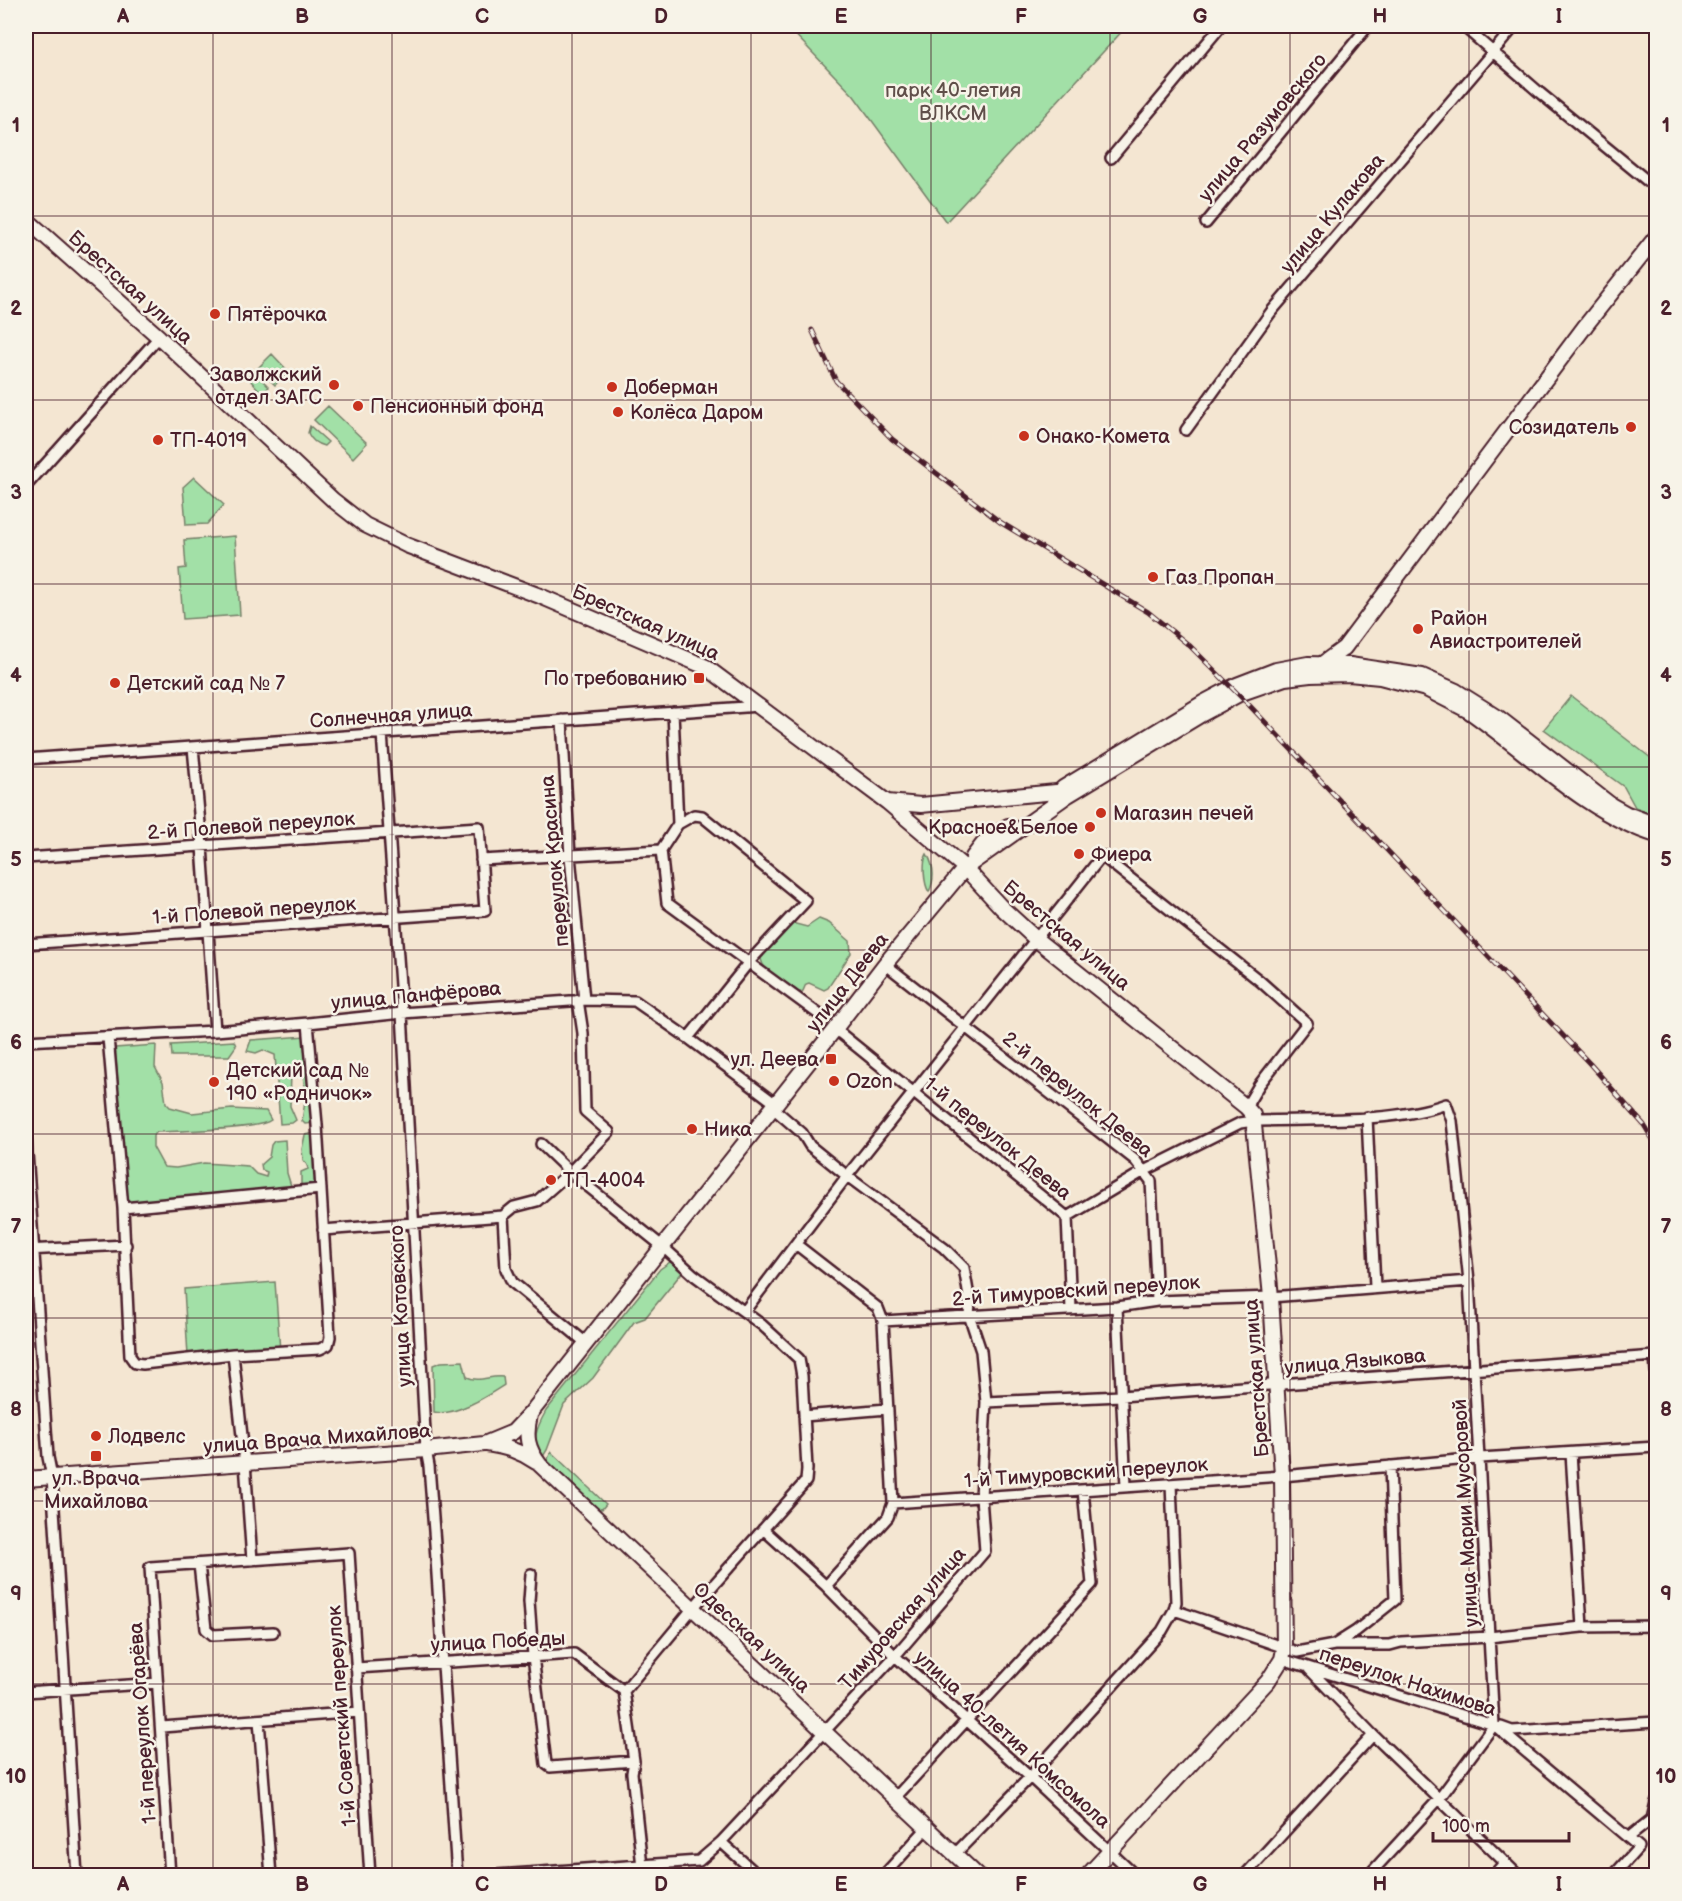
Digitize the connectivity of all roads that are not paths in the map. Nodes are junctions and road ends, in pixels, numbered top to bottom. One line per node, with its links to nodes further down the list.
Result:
1 (1221, 26): 6 (street)
2 (1368, 26): 9 (street, улица Разумовского)
3 (1463, 26): 5 (street)
4 (1515, 26): 5 (street, улица Кулакова)
5 (1494, 51): 7 (street); 12 (street, улица Кулакова)
6 (1111, 158)
7 (1656, 188)
8 (26, 219): 11 (main road, Брестская улица)
9 (1206, 223)
10 (1656, 237): 14 (main road)
11 (159, 337): 13 (street); 17 (main road, Брестская улица)
12 (1186, 430)
13 (26, 486)
14 (1344, 648): 15 (main road); 16 (main road)
15 (1322, 664): 16 (main road); 23 (main road)
16 (1372, 668): 26 (main road)
17 (760, 706): 18 (street, Солнечная улица); 24 (main road, Брестская улица)
18 (673, 712): 19 (street, Солнечная улица); 25 (street)
19 (562, 720): 20 (street, Солнечная улица); 31 (street, переулок Красина)
20 (382, 733): 21 (street, Солнечная улица); 27 (street, улица Котовского)
21 (193, 747): 22 (street, Солнечная улица); 29 (street)
22 (26, 759)
23 (1056, 792): 24 (main road); 34 (main road)
24 (887, 802): 34 (main road, Брестская улица)
25 (678, 824): 30 (street); 39 (street)
26 (1656, 825)
27 (389, 834): 29 (street, 2-й Полевой переулок); 33 (street, 2-й Полевой переулок); 35 (street, улица Котовского)
28 (1656, 835): 34 (main road, улица Деева)
29 (202, 846): 32 (street, 2-й Полевой переулок); 36 (street)
30 (661, 850): 31 (street); 39 (street)
31 (570, 856): 33 (street); 41 (street, переулок Красина)
32 (26, 858)
33 (481, 860): 35 (street, 1-й Полевой переулок)
34 (965, 868): 37 (main road, Брестская улица); 40 (main road, улица Деева)
35 (395, 918): 36 (street, 1-й Полевой переулок); 42 (street, улица Котовского)
36 (208, 931): 38 (street, 1-й Полевой переулок); 47 (street)
37 (1037, 940): 45 (street); 53 (main road, Брестская улица); 53 (street)
38 (26, 944)
39 (749, 962): 43 (street); 49 (street)
40 (885, 964): 45 (street, 2-й переулок Деева); 46 (main road, улица Деева)
41 (581, 1000): 42 (street, улица Панфёрова); 49 (street, улица Панфёрова); 59 (street, переулок Красина)
42 (402, 1013): 44 (street, улица Панфёрова); 65 (street, улица Котовского)
43 (820, 1015)
44 (308, 1023): 47 (street, улица Панфёрова); 61 (street)
45 (967, 1028): 51 (street); 58 (street, 2-й переулок Деева)
46 (836, 1029): 51 (street, 1-й переулок Деева); 52 (main road, улица Деева)
47 (215, 1031): 48 (street, улица Панфёрова)
48 (108, 1037): 50 (street, улица Панфёрова); 62 (street)
49 (688, 1038): 52 (street, улица Панфёрова)
50 (26, 1041)
51 (915, 1093): 60 (street); 64 (street, 1-й переулок Деева)
52 (774, 1106): 60 (street, Тимуровская улица); 69 (main road, улица Деева)
53 (1246, 1107): 55 (main road, Брестская улица)
54 (1367, 1117): 55 (street); 71 (street, улица Марии Мусоровой); 72 (street)
55 (1254, 1121): 58 (street); 73 (main road, Брестская улица)
56 (26, 1138): 70 (street)
57 (541, 1144): 59 (street)
58 (1144, 1171): 64 (street); 74 (street, 2-й переулок Деева)
59 (570, 1172): 63 (street, переулок Красина); 69 (street)
60 (847, 1176): 68 (street); 78 (street, Тимуровская улица)
61 (321, 1189): 62 (street); 66 (street)
62 (123, 1208): 67 (street)
63 (503, 1216): 65 (street); 80 (street)
64 (1067, 1218): 76 (street, 1-й переулок Деева)
65 (413, 1222): 66 (street); 92 (street, улица Котовского)
66 (323, 1230): 81 (street)
67 (126, 1245): 70 (street); 81 (street)
68 (797, 1245): 77 (street); 79 (street)
69 (662, 1246): 77 (street); 80 (main road, улица Деева)
70 (30, 1250): 99 (street)
71 (1469, 1281): 72 (street, 2-й Тимуровский переулок); 82 (street, улица Марии Мусоровой)
72 (1375, 1287): 73 (street, 2-й Тимуровский переулок)
73 (1271, 1297): 74 (street, 2-й Тимуровский переулок); 84 (main road, Брестская улица)
74 (1157, 1301): 75 (street, 2-й Тимуровский переулок)
75 (1117, 1307): 76 (street, 2-й Тимуровский переулок); 85 (street)
76 (1071, 1309): 78 (street, 2-й Тимуровский переулок)
77 (744, 1312): 89 (street)
78 (969, 1315): 79 (street, 2-й Тимуровский переулок); 86 (street, Тимуровская улица)
79 (883, 1321): 87 (street)
80 (586, 1343): 88 (main road, улица Деева)
81 (233, 1354): 95 (street)
82 (1475, 1369): 83 (street, улица Языкова); 84 (street, улица Языкова); 94 (street, улица Марии Мусоровой)
83 (1656, 1371)
84 (1276, 1385): 85 (street, улица Языкова); 98 (main road, Брестская улица)
85 (1121, 1396): 86 (street, улица Языкова); 102 (street)
86 (986, 1402): 104 (street, Тимуровская улица)
87 (887, 1409): 89 (street); 105 (street)
88 (530, 1414): 90 (main road, улица Врача Михайлова); 96 (main road, Одесская улица)
89 (804, 1416): 106 (street)
90 (484, 1444): 92 (main road, улица Врача Михайлова); 96 (main road)
91 (1656, 1447): 93 (street, 1-й Тимуровский переулок)
92 (426, 1450): 95 (main road, улица Врача Михайлова); 121 (street, улица Котовского)
93 (1571, 1453): 94 (street, 1-й Тимуровский переулок); 114 (street)
94 (1480, 1458): 97 (street, 1-й Тимуровский переулок); 116 (street, улица Марии Мусоровой)
95 (245, 1462): 99 (main road, улица Врача Михайлова); 107 (street)
96 (540, 1465): 111 (main road, Одесская улица)
97 (1390, 1466): 98 (street, 1-й Тимуровский переулок); 117 (street)
98 (1282, 1476): 101 (street, 1-й Тимуровский переулок); 118 (main road, Брестская улица)
99 (52, 1477): 100 (main road, улица Врача Михайлова); 125 (street)
100 (26, 1479)
101 (1171, 1484): 102 (street, 1-й Тимуровский переулок); 112 (street)
102 (1126, 1486): 103 (street, 1-й Тимуровский переулок)
103 (1083, 1490): 104 (street, 1-й Тимуровский переулок); 130 (street)
104 (981, 1497): 105 (street, 1-й Тимуровский переулок); 120 (street, Тимуровская улица)
105 (893, 1503): 110 (street)
106 (763, 1529): 110 (street, улица 40-летия Комсомола); 111 (street)
107 (252, 1560): 108 (street); 123 (street, 1-й Советский переулок)
108 (199, 1564): 115 (street); 124 (street, 1-й переулок Огарёва)
109 (531, 1574): 119 (street)
110 (826, 1586): 120 (street, улица 40-летия Комсомола)
111 (693, 1608): 126 (street); 134 (main road, Одесская улица)
112 (1174, 1610): 118 (street, переулок Нахимова); 137 (street)
113 (1656, 1626): 114 (street)
114 (1582, 1627): 116 (street)
115 (273, 1632)
116 (1489, 1637): 117 (street); 132 (street, улица Марии Мусоровой)
117 (1334, 1645): 118 (street)
118 (1283, 1654): 122 (street, переулок Нахимова); 144 (main road)
119 (533, 1656): 121 (street, улица Победы); 126 (street, улица Победы); 136 (street)
120 (895, 1656): 130 (street, улица 40-летия Комсомола); 134 (street, Тимуровская улица)
121 (444, 1662): 123 (street, улица Победы); 152 (street, улица Котовского)
122 (1307, 1667): 132 (street, переулок Нахимова); 135 (street)
123 (356, 1668): 128 (street, 1-й Советский переулок)
124 (158, 1683): 125 (street); 133 (street, 1-й переулок Огарёва)
125 (64, 1688): 127 (street); 148 (street)
126 (624, 1691): 136 (street)
127 (26, 1692)
128 (359, 1712): 129 (street); 151 (street, 1-й Советский переулок)
129 (259, 1720): 133 (street); 150 (street)
130 (967, 1720): 137 (street, улица 40-летия Комсомола); 138 (street)
131 (1656, 1722): 132 (street)
132 (1494, 1725): 139 (street); 142 (street, переулок Нахимова)
133 (162, 1727): 149 (street, 1-й переулок Огарёва)
134 (824, 1731): 138 (main road, Одесская улица); 143 (street, Тимуровская улица)
135 (1373, 1735): 139 (street); 160 (street)
136 (634, 1761): 147 (street)
137 (1030, 1777): 144 (street, улица 40-летия Комсомола); 145 (street)
138 (895, 1798): 141 (main road, Одесская улица)
139 (1439, 1799): 146 (street); 161 (street)
140 (1656, 1802): 142 (street)
141 (927, 1828): 145 (main road, Одесская улица); 156 (street)
142 (1628, 1839): 164 (street)
143 (721, 1842): 147 (street, Тимуровская улица); 155 (street)
144 (1110, 1851): 158 (main road); 159 (street, улица 40-летия Комсомола)
145 (955, 1854): 157 (main road, Одесская улица)
146 (1505, 1862): 162 (street); 163 (street)
147 (643, 1864): 153 (street); 154 (street)
148 (77, 1875)
149 (170, 1875)
150 (271, 1875)
151 (370, 1875)
152 (457, 1875)
153 (483, 1875)
154 (644, 1875)
155 (759, 1875)
156 (883, 1875)
157 (978, 1875)
158 (1087, 1875)
159 (1136, 1875)
160 (1244, 1875)
161 (1368, 1875)
162 (1493, 1875)
163 (1519, 1875)
164 (1613, 1875)

